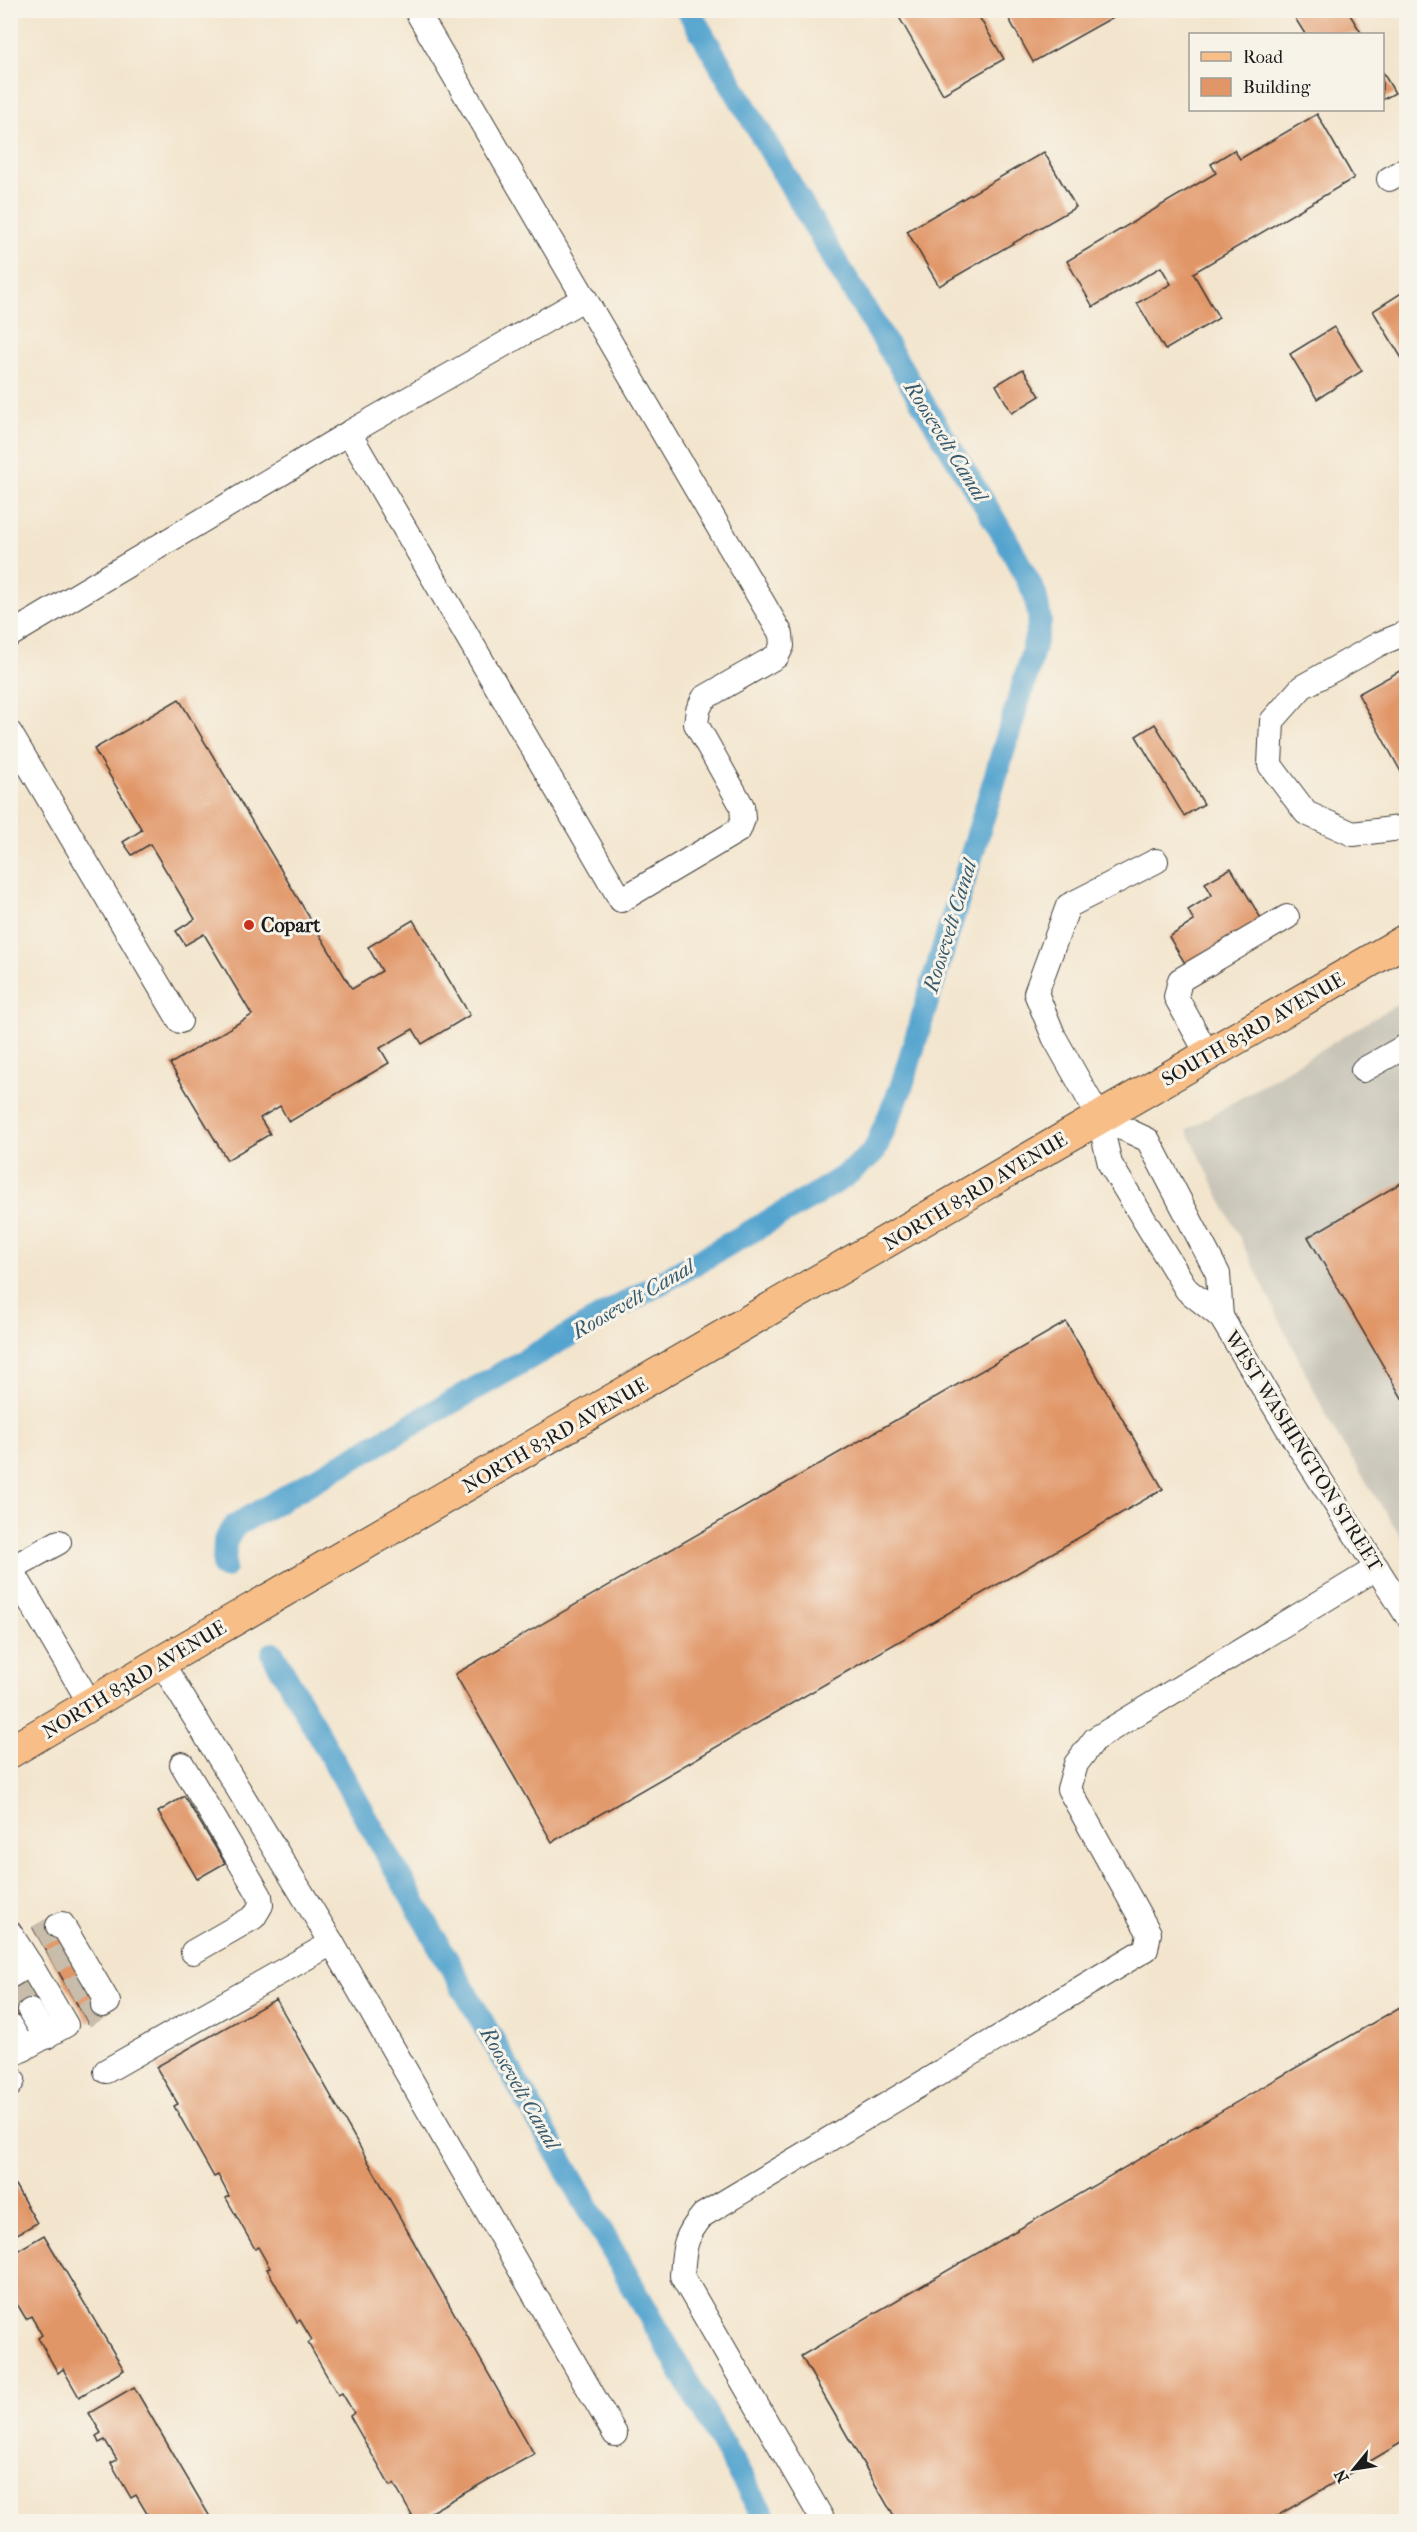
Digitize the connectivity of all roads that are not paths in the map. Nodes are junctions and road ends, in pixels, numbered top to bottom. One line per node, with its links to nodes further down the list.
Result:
1 (416, 10): 2 (street)
2 (585, 298): 3 (street); 3 (street)
3 (350, 433): 5 (street)
4 (1407, 633): 7 (street)
5 (10, 635)
6 (10, 734): 11 (street)
7 (1407, 825)
8 (1156, 861): 15 (street)
9 (1287, 916): 13 (street)
10 (1407, 940): 13 (main road, SOUTH 83RD AVENUE)
11 (180, 1021)
12 (1407, 1046): 14 (street)
13 (1208, 1055): 15 (main road, SOUTH 83RD AVENUE)
14 (1363, 1070)
15 (1099, 1117): 16 (street, WEST WASHINGTON STREET); 16 (street, WEST WASHINGTON STREET); 21 (main road, NORTH 83RD AVENUE)
16 (1221, 1317): 19 (street, WEST WASHINGTON STREET)
17 (59, 1542): 18 (street)
18 (11, 1568): 22 (street)
19 (1377, 1568): 20 (street, WEST WASHINGTON STREET); 36 (street)
20 (1407, 1614)
21 (161, 1662): 22 (main road, NORTH 83RD AVENUE); 25 (street)
22 (91, 1705): 23 (main road, NORTH 83RD AVENUE)
23 (10, 1752)
24 (182, 1764): 26 (street)
25 (332, 1943): 32 (street); 35 (street)
26 (193, 1952)
27 (36, 1957): 28 (street); 28 (street)
28 (67, 1992): 29 (street); 29 (street)
29 (75, 2021): 31 (street)
30 (10, 2026): 31 (street)
31 (17, 2053)
32 (106, 2071)
33 (10, 2075): 34 (street)
34 (10, 2085)
35 (615, 2434)
36 (824, 2522)

